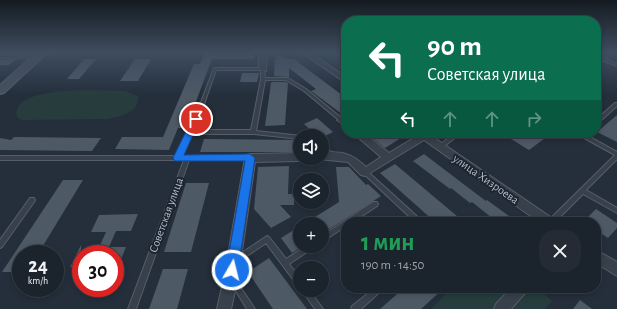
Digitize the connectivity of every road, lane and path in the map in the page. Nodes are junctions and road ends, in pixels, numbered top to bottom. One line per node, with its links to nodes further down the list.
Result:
1 (27, 66): 6 (street)
2 (325, 66): 4 (street)
3 (263, 68): 5 (lane); 10 (lane)
4 (341, 78)
5 (263, 79): 9 (lane); 11 (lane)
6 (0, 91)
7 (617, 104): 8 (lane)
8 (601, 118)
9 (341, 120)
10 (192, 132): 11 (lane); 25 (lane)
11 (253, 132): 12 (lane)
12 (293, 136)
13 (364, 138): 28 (street)
14 (416, 138): 28 (street, улица Хизроева)
15 (428, 138): 18 (street, улица Хизроева)
16 (452, 138): 18 (lane)
17 (589, 138): 20 (lane)
18 (440, 147): 36 (street, улица Хизроева)
19 (329, 153): 22 (lane)
20 (617, 155): 30 (lane)
21 (329, 156): 22 (street)
22 (334, 156): 29 (street)
23 (293, 157): 27 (street)
24 (0, 158): 25 (lane)
25 (178, 158): 26 (lane)
26 (187, 158): 27 (lane); 51 (lane, Советская улица)
27 (250, 158): 43 (street)
28 (389, 158): 29 (street, улица Хизроева)
29 (365, 172): 35 (lane)
30 (583, 191): 33 (lane); 37 (lane)
31 (32, 200): 40 (lane)
32 (375, 204): 34 (lane)
33 (617, 211)
34 (356, 217)
35 (414, 217)
36 (541, 217)
37 (556, 217)
38 (341, 227): 39 (lane)
39 (329, 235)
40 (0, 245)
41 (300, 253): 44 (lane)
42 (601, 259): 45 (street)
43 (232, 262): 44 (lane); 47 (street)
44 (285, 263): 46 (lane)
45 (617, 270)
46 (293, 274)
47 (231, 278): 52 (street); 53 (lane)
48 (374, 293): 55 (lane)
49 (515, 293): 56 (street)
50 (310, 297): 54 (lane)
51 (132, 309)
52 (224, 309)
53 (251, 309)
54 (319, 309)
55 (355, 309)
56 (501, 309)

